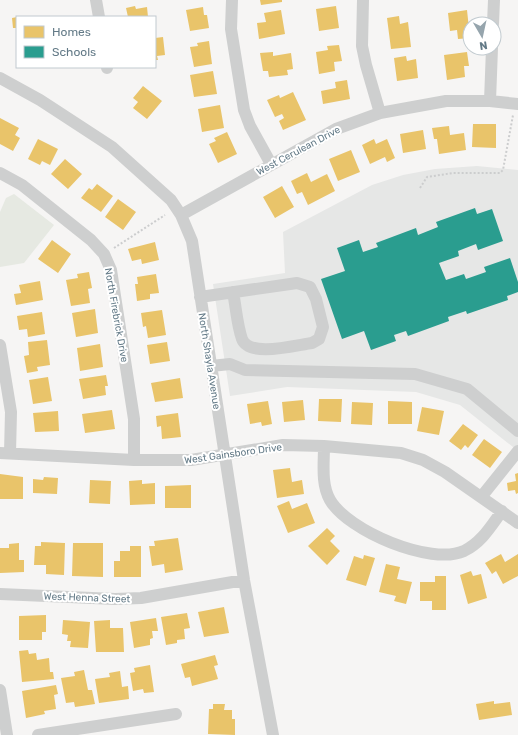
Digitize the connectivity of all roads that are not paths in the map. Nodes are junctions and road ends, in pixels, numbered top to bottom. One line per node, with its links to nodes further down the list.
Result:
1 (96, 0): 5 (street)
2 (232, 0): 12 (street)
3 (363, 0): 11 (street)
4 (494, 0): 6 (street)
5 (99, 16)
6 (493, 16)
7 (492, 56): 9 (street)
8 (0, 78): 14 (street, North Shayla Avenue)
9 (490, 101): 10 (street, West Cerulean Drive); 11 (street, West Cerulean Drive)
10 (515, 109)
11 (380, 113): 12 (street, West Cerulean Drive)
12 (271, 164): 14 (street, West Cerulean Drive)
13 (2, 178): 24 (street, North Firebrick Drive)
14 (181, 215): 16 (street, North Shayla Avenue)
15 (233, 292): 15 (street); 16 (street)
16 (200, 297): 18 (street, North Shayla Avenue)
17 (0, 345): 22 (street)
18 (211, 366): 19 (street); 23 (street, North Shayla Avenue)
19 (518, 431)
20 (324, 446): 23 (street, West Gainsboro Drive); 25 (street, West Gainsboro Drive); 26 (street)
21 (518, 452): 25 (street)
22 (5, 453): 24 (street, West Gainsboro Drive)
23 (224, 455): 24 (street, West Gainsboro Drive); 28 (street, North Shayla Avenue)
24 (134, 460)
25 (482, 496): 26 (street, West Gainsboro Drive)
26 (502, 511): 27 (street, West Gainsboro Drive)
27 (518, 523)
28 (244, 580): 29 (street, West Henna Street); 34 (street, North Shayla Avenue)
29 (0, 594)
30 (0, 690): 32 (street)
31 (176, 714): 33 (street)
32 (7, 735)
33 (38, 735)
34 (273, 735)

